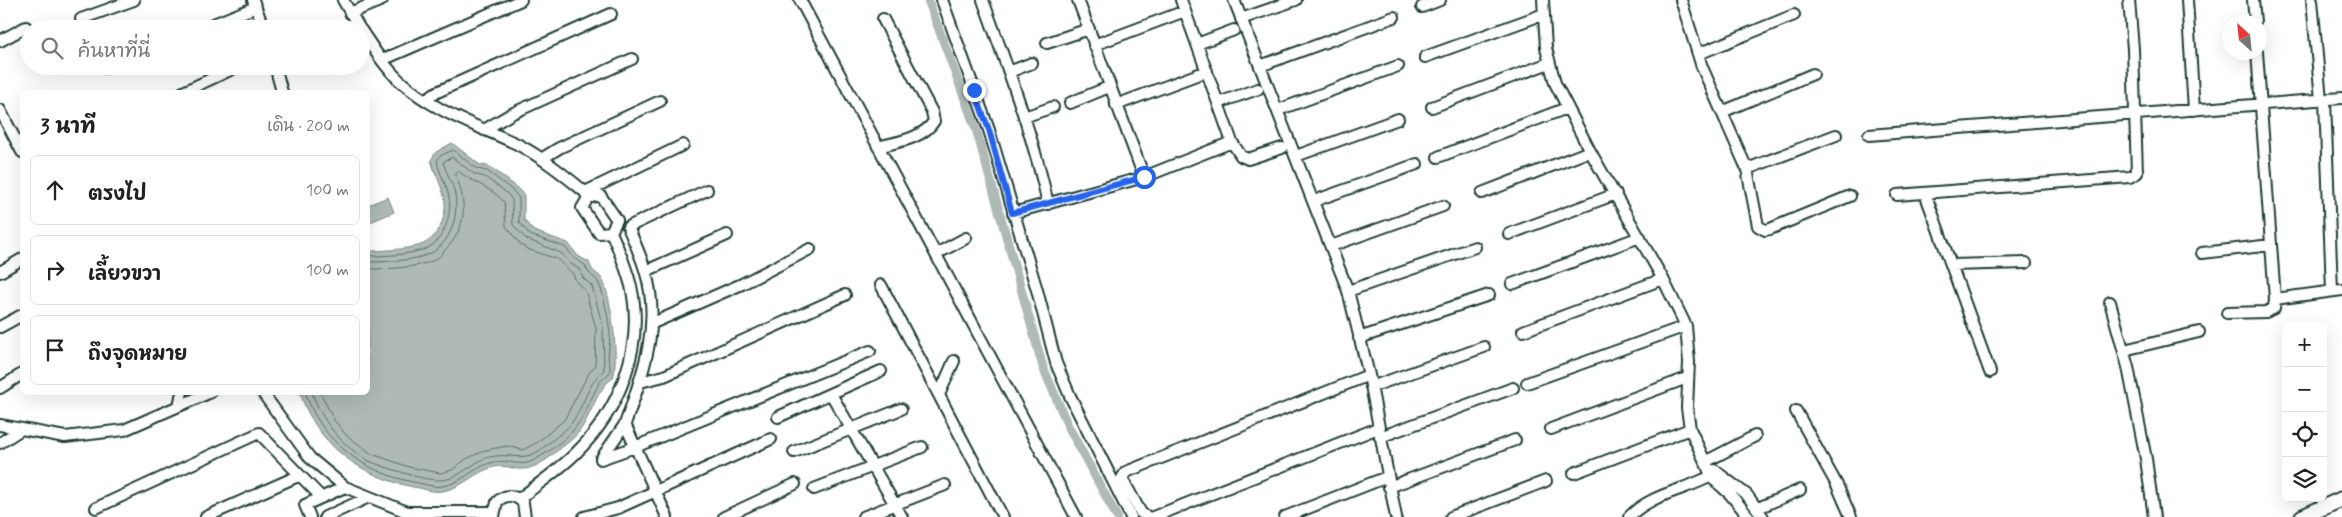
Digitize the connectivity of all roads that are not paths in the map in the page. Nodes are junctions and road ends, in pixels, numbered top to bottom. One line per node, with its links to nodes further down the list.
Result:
1 (134, 0): 28 (street)
2 (343, 0): 22 (street)
3 (382, 0): 22 (street)
4 (521, 0): 45 (street)
5 (800, 0): 83 (street)
6 (942, 0): 103 (street)
7 (983, 0): 52 (street)
8 (1078, 0): 34 (street)
9 (1181, 0): 21 (street)
10 (1234, 0): 30 (street)
11 (1296, 0): 30 (street)
12 (1440, 0): 20 (street)
13 (1544, 0): 24 (street)
14 (1681, 0): 42 (street)
15 (2129, 0): 75 (street)
16 (2187, 0): 73 (street)
17 (2253, 0): 26 (street)
18 (2312, 0): 62 (street)
19 (254, 3): 31 (street); 32 (street)
20 (1422, 7)
21 (1185, 11): 40 (street); 41 (street)
22 (350, 13): 33 (street)
23 (611, 14): 61 (street)
24 (1544, 14): 43 (street); 47 (street)
25 (1794, 15): 42 (street)
26 (2254, 15)
27 (1394, 16): 49 (street)
28 (81, 19)
29 (883, 19): 83 (street)
30 (1241, 19): 49 (street)
31 (219, 20)
32 (261, 20)
33 (355, 20)
34 (1089, 29): 39 (street); 41 (street)
35 (20, 30): 37 (street)
36 (1234, 30): 40 (street)
37 (0, 41)
38 (370, 42): 45 (street)
39 (1047, 44)
40 (1197, 44): 51 (street)
41 (1094, 45): 56 (street)
42 (1698, 54): 74 (street)
43 (1425, 57)
44 (632, 59): 78 (street)
45 (382, 60): 61 (street)
46 (2258, 60): 66 (street)
47 (1549, 63): 69 (street); 70 (street)
48 (1032, 64): 52 (street)
49 (1260, 66): 72 (street)
50 (1398, 66): 72 (street)
51 (1207, 71): 65 (street); 67 (street)
52 (1009, 72): 76 (street)
53 (1813, 74): 74 (street)
54 (220, 75): 58 (street)
55 (277, 75): 59 (street)
56 (1109, 87): 64 (street); 67 (street)
57 (1258, 88): 65 (street)
58 (187, 90)
59 (281, 90)
60 (2342, 98): 62 (street)
61 (424, 100): 78 (street)
62 (2323, 100): 66 (street); 124 (street)
63 (660, 101): 89 (street)
64 (1070, 103)
65 (1218, 103): 81 (street)
66 (2261, 104): 73 (street); 109 (street)
67 (1116, 105): 92 (street)
68 (1053, 106): 76 (street)
69 (1432, 107)
70 (1567, 108): 86 (street); 88 (street)
71 (0, 110): 84 (street)
72 (1278, 110): 87 (street)
73 (2194, 110): 75 (street)
74 (1722, 112): 91 (street)
75 (2134, 114): 80 (street); 95 (street)
76 (1024, 117): 101 (street)
77 (1398, 120): 87 (street)
78 (484, 130): 89 (street)
79 (1836, 135): 91 (street)
80 (1869, 135)
81 (1232, 142): 85 (street); 92 (street)
82 (683, 145): 97 (street)
83 (878, 147): 114 (street)
84 (20, 148)
85 (1282, 148)
86 (1590, 151): 94 (street); 96 (street)
87 (1296, 156): 100 (street)
88 (1438, 157)
89 (543, 158): 97 (street)
90 (1417, 164): 100 (street)
91 (1747, 169): 99 (street)
92 (1144, 177): 101 (street)
93 (707, 190): 118 (street)
94 (1482, 193)
95 (1925, 193): 98 (street); 117 (street)
96 (1616, 194): 105 (street); 107 (street)
97 (586, 195): 104 (street); 104 (street)
98 (1897, 195)
99 (1850, 196)
100 (1314, 201): 110 (street)
101 (1048, 204): 103 (street)
102 (1443, 206): 110 (street)
103 (1012, 213): 206 (street)
104 (612, 232): 188 (street)
105 (1509, 234)
106 (727, 235): 118 (street)
107 (1640, 237): 120 (street); 121 (street)
108 (966, 238): 114 (street)
109 (2271, 245): 113 (street); 127 (street)
110 (1331, 246): 123 (street)
111 (1475, 247): 123 (street)
112 (810, 249): 131 (street)
113 (2202, 253)
114 (936, 254): 205 (street)
115 (20, 260): 119 (street)
116 (2026, 263): 117 (street)
117 (1951, 265): 142 (street)
118 (646, 271): 131 (street)
119 (0, 272)
120 (1664, 279): 132 (street); 134 (street)
121 (1512, 284)
122 (881, 285): 155 (street)
123 (1348, 291): 136 (street)
124 (2337, 291): 127 (street)
125 (845, 295): 146 (street)
126 (1489, 295): 136 (street)
127 (2275, 299): 129 (street)
128 (2110, 302): 138 (street)
129 (2227, 313)
130 (20, 316): 133 (street)
131 (653, 323): 146 (street)
132 (1686, 326): 145 (street); 147 (street)
133 (0, 327)
134 (1523, 331)
135 (2199, 332): 138 (street)
136 (1360, 338): 144 (street)
137 (1484, 347): 148 (street)
138 (2124, 350): 215 (street)
139 (870, 351): 171 (street)
140 (954, 360): 155 (street)
141 (882, 371): 151 (street)
142 (1990, 372)
143 (20, 375): 149 (street)
144 (1369, 375): 148 (street); 207 (street)
145 (1687, 378): 162 (street); 165 (street)
146 (640, 382): 160 (street)
147 (1527, 383)
148 (1371, 386): 166 (street)
149 (0, 388)
150 (1513, 388): 166 (street)
151 (830, 394): 159 (street); 164 (street)
152 (181, 395): 156 (street)
153 (206, 395): 156 (street)
154 (264, 395): 182 (street)
155 (939, 395): 204 (street)
156 (179, 406): 163 (street)
157 (901, 409): 164 (street)
158 (1796, 412): 214 (street)
159 (778, 416)
160 (625, 424): 171 (street); 171 (street)
161 (0, 425): 163 (street)
162 (1690, 428): 175 (street); 176 (street)
163 (20, 430): 170 (street)
164 (851, 430): 173 (street); 174 (street)
165 (1551, 430)
166 (1379, 432): 179 (street); 208 (street)
167 (1755, 436): 175 (street)
168 (771, 439): 185 (street)
169 (1514, 440): 179 (street)
170 (0, 443)
171 (635, 447): 185 (street)
172 (922, 447): 174 (street)
173 (794, 452)
174 (873, 467): 183 (street); 190 (street)
175 (1711, 470): 193 (street); 212 (street); 213 (street)
176 (1574, 473)
177 (298, 476): 187 (street); 192 (street); 196 (street)
178 (1546, 481): 211 (street)
179 (1388, 482): 209 (street); 210 (street)
180 (795, 484): 201 (street)
181 (945, 486): 190 (street)
182 (345, 487): 186 (street); 187 (street)
183 (814, 489)
184 (1800, 490): 193 (street)
185 (657, 491): 199 (street); 200 (street)
186 (369, 497): 194 (street); 195 (street)
187 (321, 498): 197 (street)
188 (519, 499): 194 (street); 198 (street)
189 (2342, 499): 216 (street)
190 (896, 505): 202 (street); 203 (street)
191 (2342, 507): 217 (street)
192 (96, 508)
193 (1760, 512)
194 (494, 514)
195 (332, 516)
196 (206, 517)
197 (310, 517)
198 (524, 517)
199 (584, 517)
200 (667, 517)
201 (724, 517)
202 (863, 517)
203 (902, 517)
204 (1003, 517)
205 (1076, 517)
206 (1131, 517)
207 (1148, 517)
208 (1153, 517)
209 (1284, 517)
210 (1396, 517)
211 (1451, 517)
212 (1629, 517)
213 (1748, 517)
214 (1851, 517)
215 (2154, 517)
216 (2302, 517)
217 (2318, 517)

